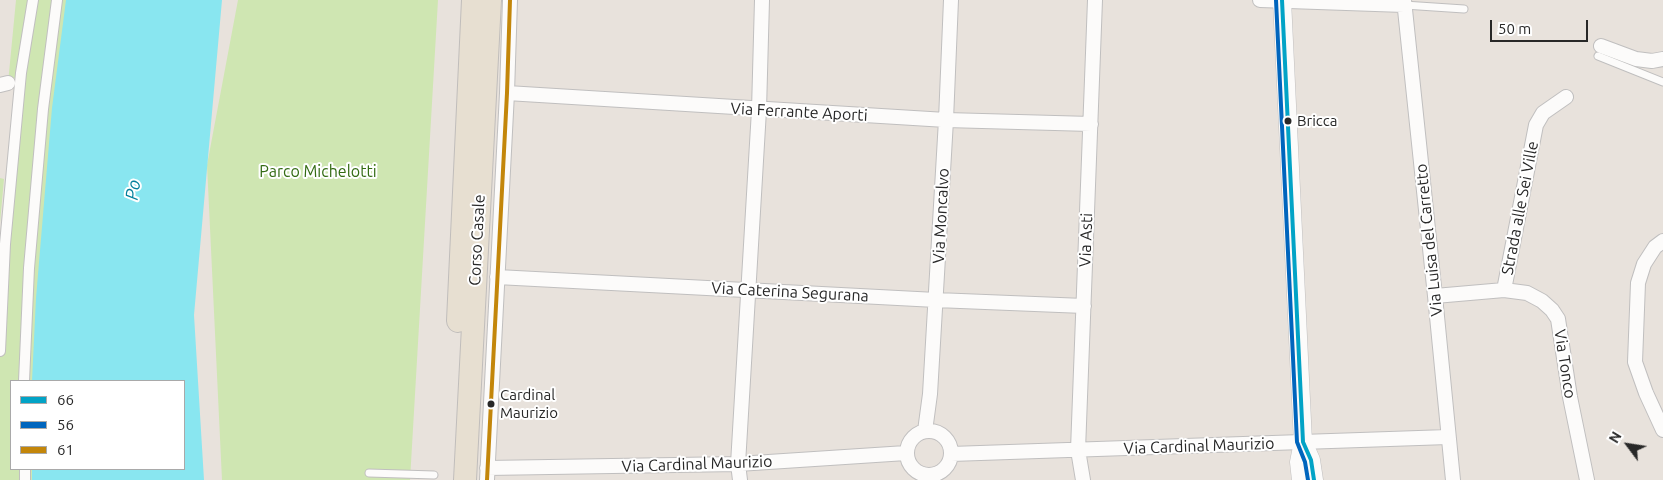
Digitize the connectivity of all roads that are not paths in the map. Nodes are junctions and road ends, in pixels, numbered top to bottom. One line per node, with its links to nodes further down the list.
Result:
1 (33, 0): 28 (street)
2 (57, 0): 29 (street)
3 (473, 0): 40 (main road, Corso Casale)
4 (490, 0): 42 (main road, Corso Casale)
5 (510, 0): 16 (street, Corso Casale)
6 (762, 0): 18 (street)
7 (951, 0): 19 (street, Via Moncalvo)
8 (1096, 0): 20 (street, Via Asti)
9 (1260, 0): 10 (street)
10 (1282, 0): 11 (street); 33 (street)
11 (1404, 2): 12 (lane); 25 (street, Via Luisa del Carretto)
12 (1464, 9)
13 (1599, 51): 14 (street); 15 (lane)
14 (1663, 59)
15 (1663, 82)
16 (507, 93): 18 (street, Via Ferrante Aporti); 22 (street, Corso Casale)
17 (1566, 97): 24 (street, Strada alle Sei Ville)
18 (759, 110): 19 (street, Via Ferrante Aporti); 23 (street)
19 (946, 120): 20 (street, Via Ferrante Aporti); 26 (street, Via Moncalvo)
20 (1091, 124): 27 (street, Via Asti)
21 (1663, 240): 30 (street)
22 (496, 278): 23 (street, Via Caterina Segurana); 39 (street, Corso Casale)
23 (747, 290): 26 (street, Via Caterina Segurana); 37 (street)
24 (1504, 290): 25 (street, Via Tonco); 49 (street, Via Tonco)
25 (1435, 296): 32 (street, Via Luisa del Carretto)
26 (936, 300): 27 (street, Via Caterina Segurana); 31 (street, Via Moncalvo)
27 (1084, 306): 34 (street, Via Asti)
28 (0, 351)
29 (24, 380)
30 (1663, 430)
31 (925, 431): 35 (street); 36 (street)
32 (1448, 437): 33 (street, Via Cardinal Maurizio); 48 (street, Via Luisa del Carretto)
33 (1303, 442): 34 (street, Via Cardinal Maurizio); 46 (street); 47 (street)
34 (1078, 450): 36 (street, Via Cardinal Maurizio); 45 (street, Via Asti)
35 (906, 453): 37 (street, Via Cardinal Maurizio); 41 (street)
36 (951, 454): 41 (street)
37 (738, 464): 39 (street, Via Cardinal Maurizio); 43 (street); 44 (street)
38 (370, 473): 40 (lane)
39 (487, 474)
40 (442, 477)
41 (932, 477)
42 (465, 480)
43 (730, 480)
44 (740, 480)
45 (1083, 480)
46 (1301, 480)
47 (1314, 480)
48 (1453, 480)
49 (1587, 480)

